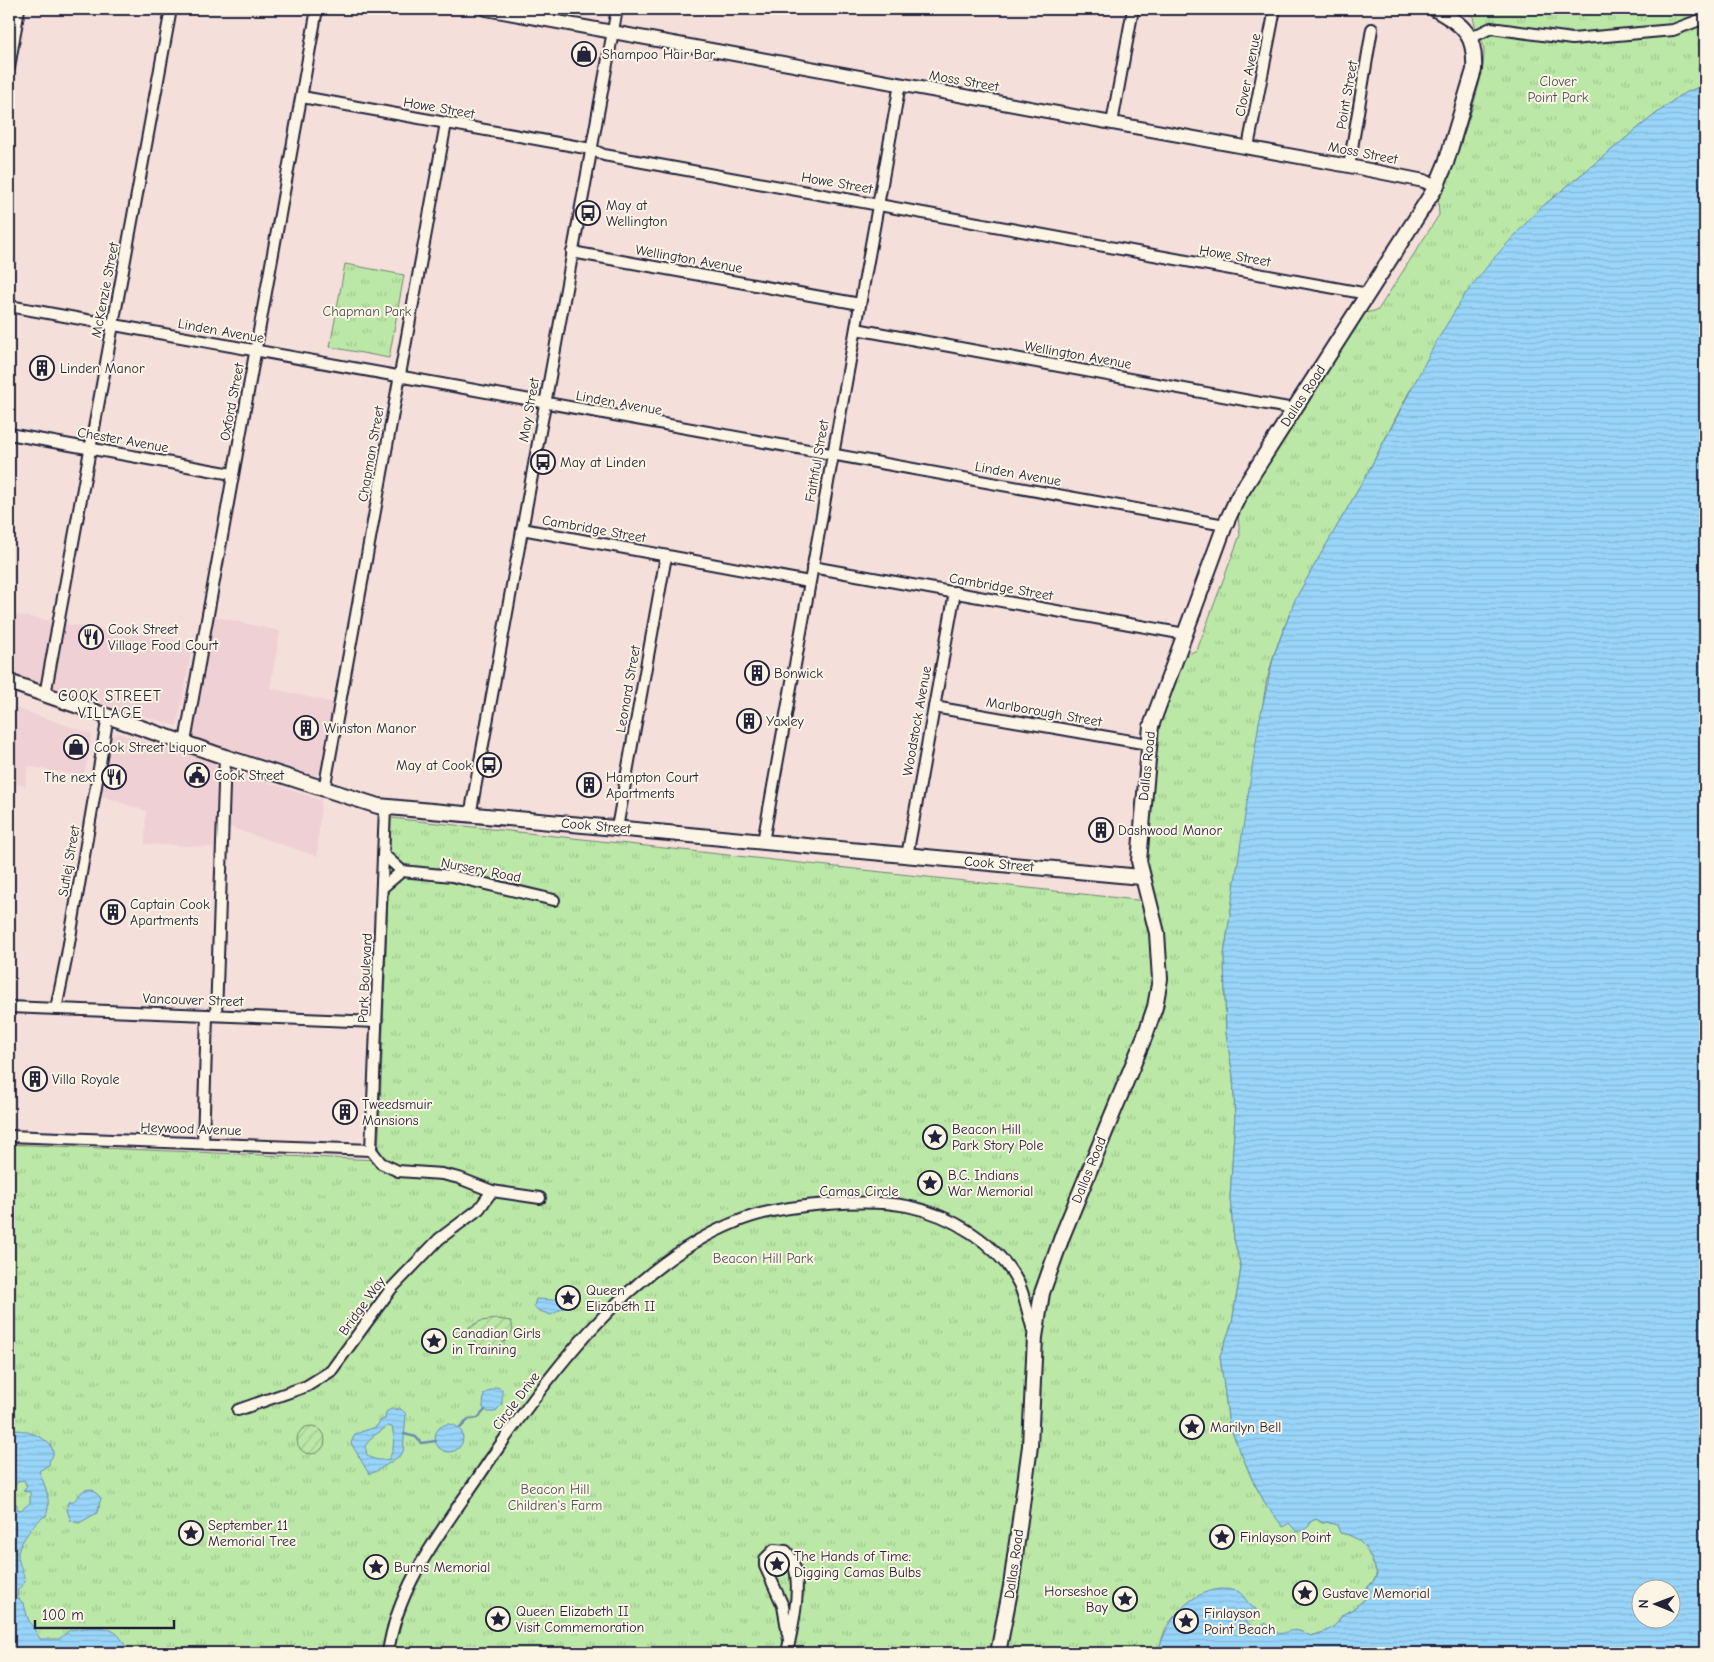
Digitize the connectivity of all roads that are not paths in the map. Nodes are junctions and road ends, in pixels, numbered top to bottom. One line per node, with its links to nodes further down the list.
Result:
1 (19, 9): 13 (street)
2 (170, 9): 27 (street, McKenzie Street)
3 (317, 9): 15 (street, Oxford Street)
4 (491, 9): 11 (street, Moss Street)
5 (617, 9): 11 (street, May Street)
6 (1133, 9): 17 (street)
7 (1275, 9): 18 (street, Clover Avenue)
8 (1435, 9): 12 (main road)
9 (1705, 18): 12 (street)
10 (1372, 28): 20 (street, Point Street)
11 (612, 32): 14 (street, Moss Street); 19 (street, May Street)
12 (1470, 38): 21 (main road, Dallas Road)
13 (9, 68)
14 (900, 84): 17 (street, Moss Street); 22 (street, Faithful Street)
15 (302, 97): 16 (street, Howe Street); 29 (street, Oxford Street)
16 (446, 123): 19 (street, Howe Street); 30 (street, Chapman Street)
17 (1112, 123): 18 (street, Moss Street)
18 (1248, 147): 20 (street, Moss Street)
19 (590, 149): 22 (street, Howe Street); 23 (street, May Street)
20 (1348, 166): 21 (street, Moss Street)
21 (1436, 187): 24 (main road, Dallas Road)
22 (878, 204): 24 (street, Howe Street); 25 (street, Faithful Street)
23 (572, 252): 25 (street, Wellington Avenue); 31 (street, May Street)
24 (1368, 294): 32 (main road, Dallas Road)
25 (860, 304): 28 (street, Faithful Street)
26 (9, 306): 27 (street, Linden Avenue)
27 (112, 326): 29 (street, Linden Avenue); 34 (street, McKenzie Street)
28 (856, 328): 32 (street, Wellington Avenue); 35 (street, Faithful Street)
29 (255, 350): 30 (street, Linden Avenue); 36 (street, Oxford Street)
30 (399, 376): 31 (street, Linden Avenue); 51 (street, Chapman Street)
31 (544, 404): 35 (street, Linden Avenue); 38 (street, May Street)
32 (1294, 409): 37 (main road, Dallas Road)
33 (9, 434): 34 (street, Chester Avenue)
34 (89, 448): 36 (street, Chester Avenue); 45 (street, McKenzie Street)
35 (832, 455): 37 (street, Linden Avenue); 40 (street, Faithful Street)
36 (232, 474): 48 (street, Oxford Street)
37 (1225, 525): 43 (main road, Dallas Road)
38 (522, 529): 39 (street, Cambridge Street); 53 (street, May Street)
39 (666, 556): 41 (street, Cambridge Street); 54 (street, Leonard Street)
40 (812, 567): 41 (street, Faithful Street); 42 (street, Cambridge Street)
41 (809, 582): 55 (street, Faithful Street)
42 (954, 592): 43 (street, Cambridge Street); 46 (street, Woodstock Avenue)
43 (1185, 634): 49 (main road, Dallas Road)
44 (9, 682): 45 (main road, Cook Street)
45 (45, 695): 47 (main road, Cook Street)
46 (934, 707): 49 (street, Marlborough Street); 57 (street, Woodstock Avenue)
47 (108, 716): 48 (main road, Cook Street); 63 (street, Sutlej Street)
48 (185, 742): 50 (main road, Cook Street)
49 (1148, 744): 59 (main road, Dallas Road)
50 (225, 757): 51 (main road, Cook Street); 64 (street)
51 (324, 790): 52 (main road, Cook Street)
52 (386, 808): 53 (main road, Cook Street); 56 (street, Park Boulevard)
53 (470, 816): 54 (main road, Cook Street)
54 (617, 828): 55 (main road, Cook Street)
55 (763, 842): 57 (main road, Cook Street)
56 (384, 855): 58 (street); 60 (street, Park Boulevard)
57 (907, 856): 59 (main road, Cook Street)
58 (402, 871): 60 (street); 61 (street, Nursery Road)
59 (1141, 877): 72 (main road, Dallas Road)
60 (382, 888): 65 (street, Park Boulevard)
61 (554, 900)
62 (9, 1008): 63 (street, Vancouver Street)
63 (56, 1009): 64 (street, Vancouver Street)
64 (212, 1015): 65 (street, Vancouver Street); 67 (street)
65 (376, 1022): 68 (street, Park Boulevard)
66 (9, 1136): 67 (street, Heywood Avenue)
67 (203, 1143): 68 (street, Heywood Avenue)
68 (371, 1150): 69 (street)
69 (492, 1191): 70 (street); 73 (street, Bridge Way)
70 (540, 1198)
71 (736, 1222): 72 (street, Camas Circle); 75 (street, Circle Drive)
72 (1034, 1337): 77 (main road, Dallas Road)
73 (238, 1410)
74 (789, 1640): 74 (street); 76 (street)
75 (391, 1651)
76 (787, 1653)
77 (998, 1653)

